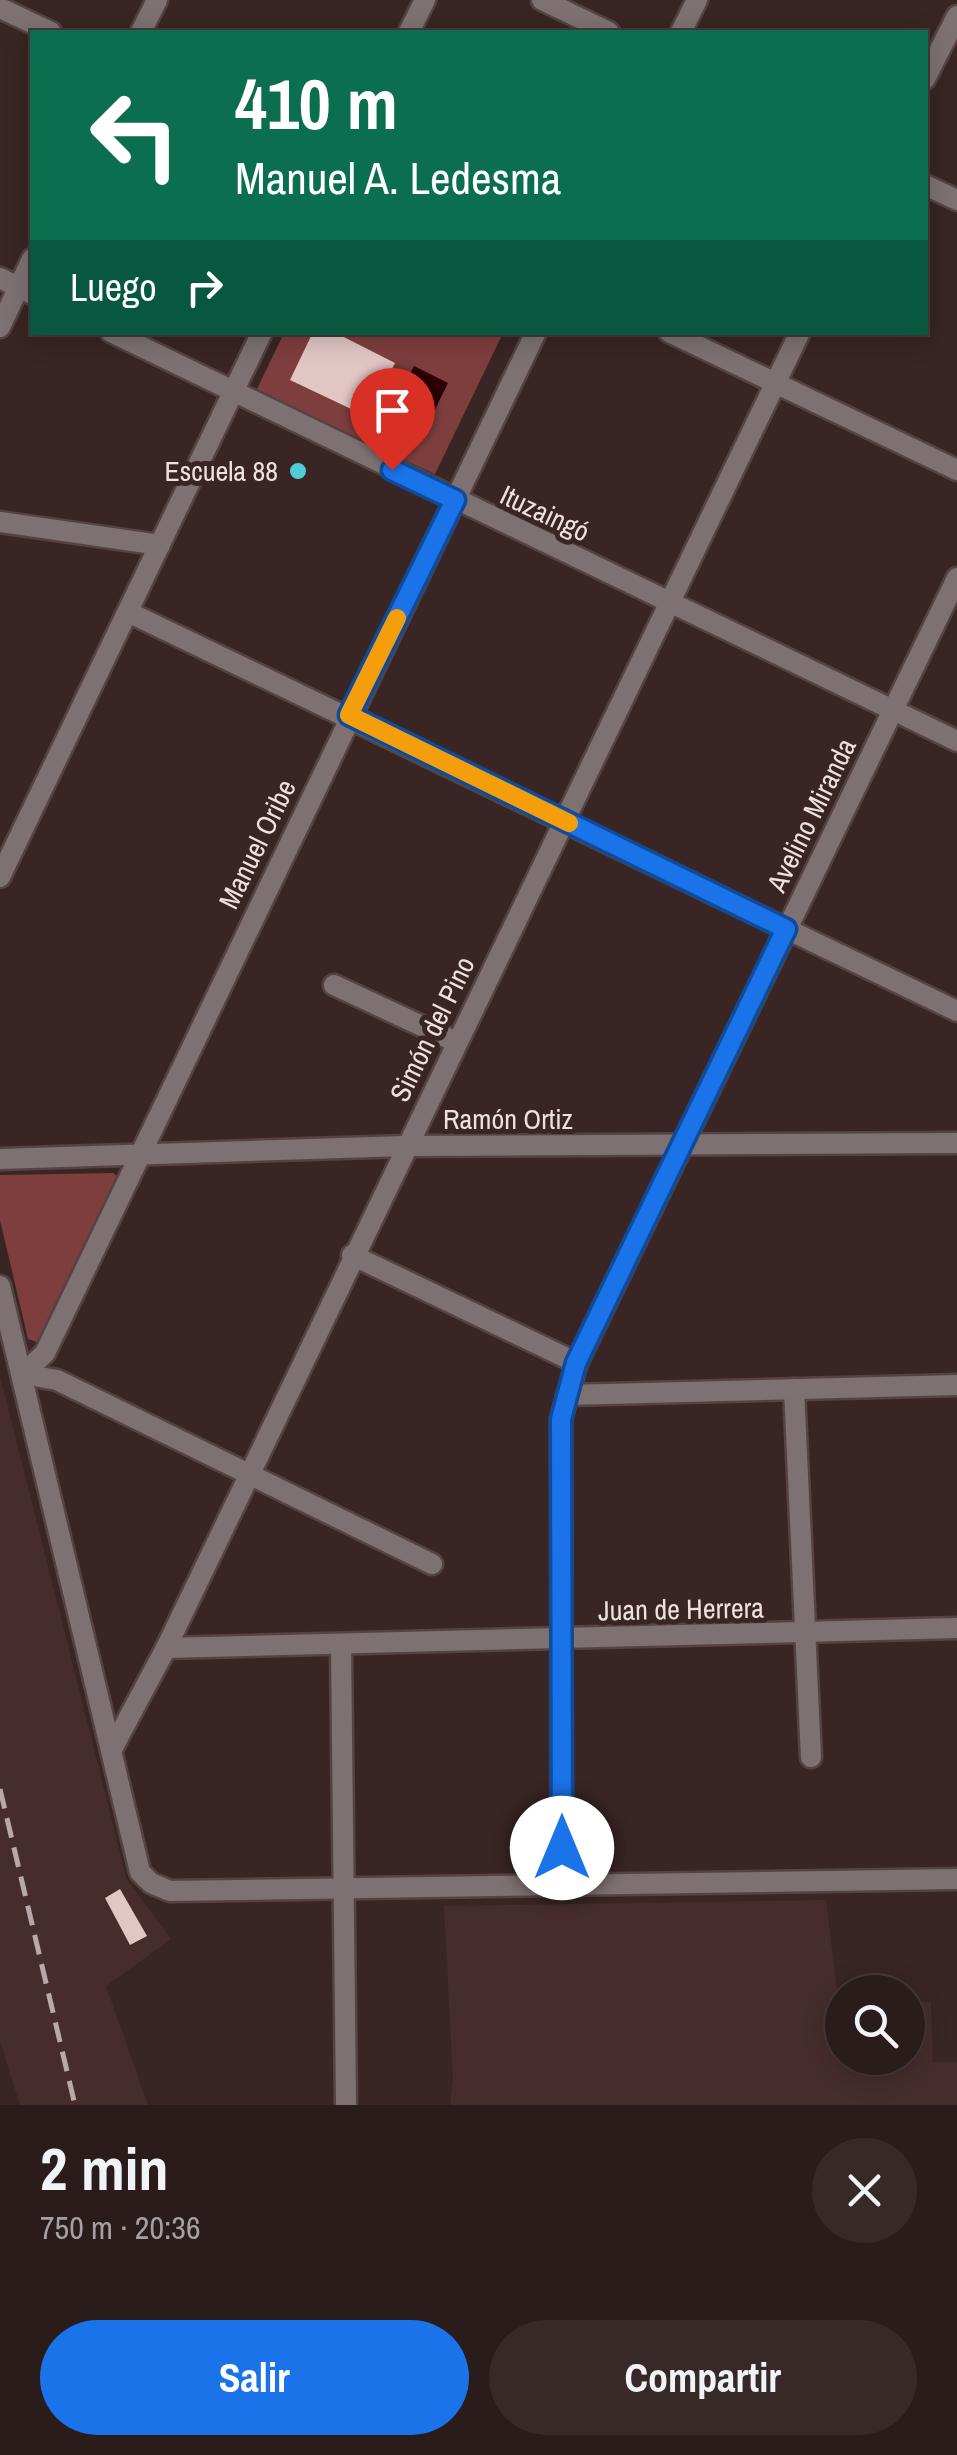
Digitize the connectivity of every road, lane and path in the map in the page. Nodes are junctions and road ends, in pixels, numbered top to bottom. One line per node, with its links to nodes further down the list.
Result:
1 (157, 0): 8 (street)
2 (425, 0): 9 (street)
3 (542, 0): 10 (street)
4 (697, 0): 11 (street)
5 (0, 8): 7 (street)
6 (957, 16): 12 (street)
7 (47, 30)
8 (142, 30)
9 (410, 30)
10 (605, 30)
11 (682, 30)
12 (928, 73)
13 (928, 186): 14 (street)
14 (957, 200)
15 (30, 263): 16 (street)
16 (17, 287): 17 (street)
17 (0, 327)
18 (117, 335): 24 (street, Ituzaingó)
19 (261, 335): 24 (street)
20 (535, 335): 26 (street, Manuel Oribe)
21 (674, 335): 23 (street)
22 (799, 335): 23 (street, Simón del Pino)
23 (776, 383): 25 (street); 30 (street, Simón del Pino)
24 (234, 392): 26 (street, Ituzaingó); 28 (street)
25 (957, 470)
26 (455, 500): 30 (street, Ituzaingó); 33 (street, Manuel Oribe)
27 (0, 522): 28 (street)
28 (160, 544): 31 (street)
29 (957, 578): 32 (street, Avelino Miranda)
30 (671, 602): 32 (street, Ituzaingó); 35 (street, Simón del Pino)
31 (128, 612): 33 (street); 36 (street)
32 (894, 710): 34 (street, Ituzaingó); 37 (street, Avelino Miranda)
33 (349, 715): 35 (street); 44 (street, Manuel Oribe)
34 (957, 741)
35 (564, 820): 37 (street); 40 (street, Simón del Pino)
36 (0, 877)
37 (786, 929): 39 (street); 43 (street, Avelino Miranda)
38 (334, 985): 40 (street)
39 (957, 1012)
40 (456, 1042): 42 (street, Simón del Pino)
41 (955, 1139): 43 (street, Ramón Ortiz)
42 (406, 1146): 43 (street, Ramón Ortiz); 44 (street, Ramón Ortiz); 46 (street, Simón del Pino)
43 (678, 1146): 48 (street, Avelino Miranda)
44 (138, 1155): 45 (street, Ramón Ortiz); 49 (street, Manuel Oribe)
45 (0, 1159)
46 (352, 1255): 48 (street); 53 (street, Simón del Pino)
47 (0, 1286): 49 (street)
48 (576, 1363): 52 (street, Avelino Miranda)
49 (23, 1374): 53 (street); 60 (street)
50 (957, 1385): 51 (street)
51 (794, 1388): 52 (street); 56 (street)
52 (567, 1395): 57 (street, Avelino Miranda)
53 (246, 1475): 54 (street); 59 (street, Simón del Pino)
54 (432, 1564)
55 (957, 1628): 56 (street, Juan de Herrera)
56 (808, 1634): 57 (street, Juan de Herrera); 61 (street)
57 (562, 1640): 58 (street, Juan de Herrera); 63 (street, Avelino Miranda)
58 (340, 1645): 59 (street, Juan de Herrera); 64 (street)
59 (166, 1648): 60 (street, Simón del Pino)
60 (112, 1749): 64 (street)
61 (811, 1757)
62 (957, 1879): 63 (street)
63 (562, 1882): 64 (street)
64 (343, 1887): 65 (street)
65 (346, 2105)

